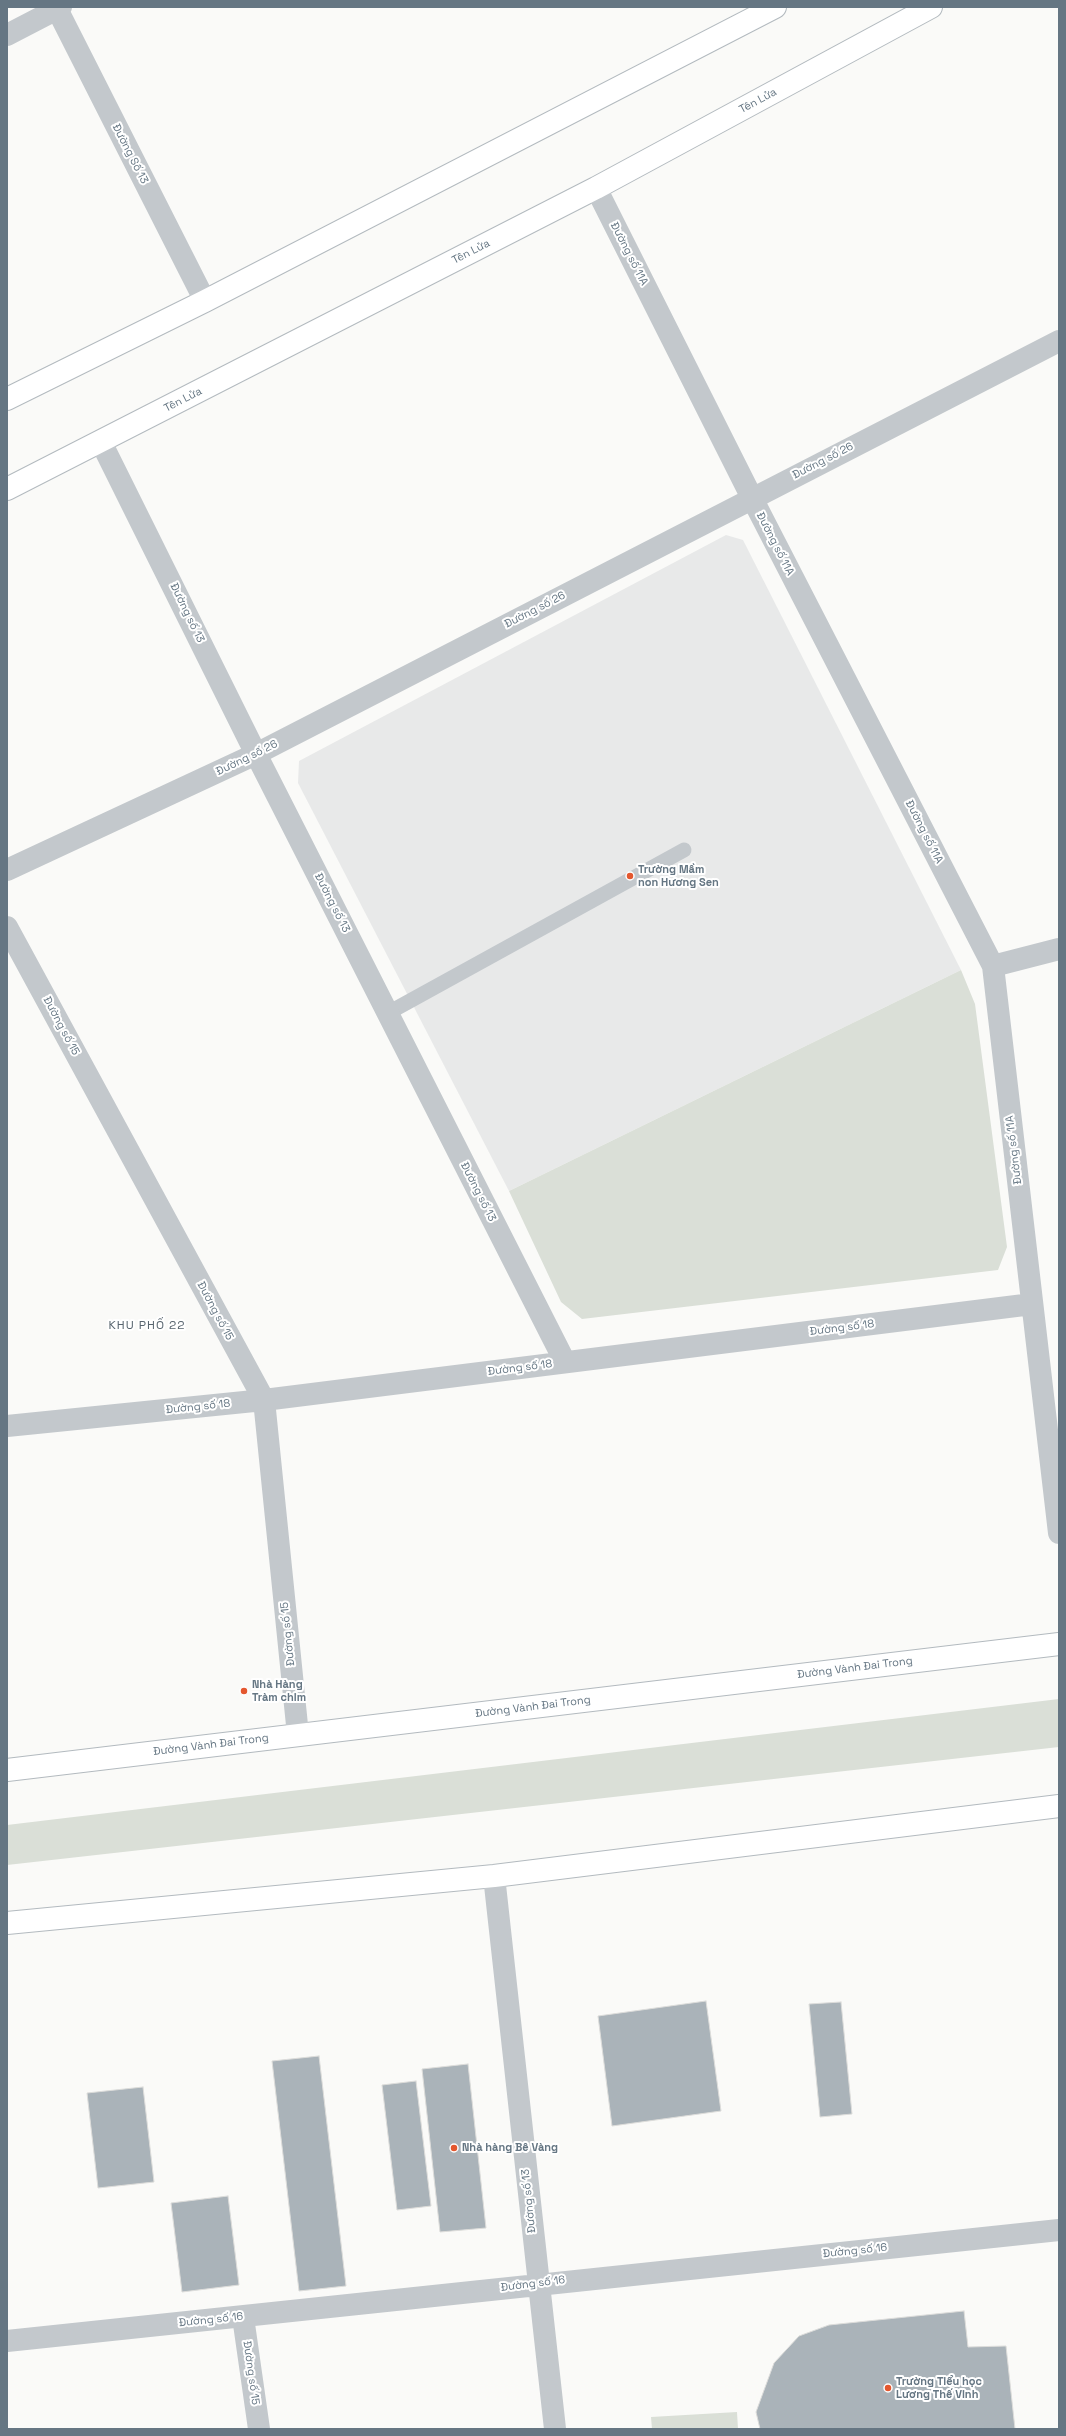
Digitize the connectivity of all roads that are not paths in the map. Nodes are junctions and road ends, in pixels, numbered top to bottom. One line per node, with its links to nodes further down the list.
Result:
1 (775, 7): 6 (street)
2 (931, 7): 5 (street, Tên Lửa)
3 (58, 8): 4 (street); 6 (street, Đường Số 13)
4 (7, 35)
5 (596, 188): 9 (street, Tên Lửa); 11 (street, Đường số 11A)
6 (205, 301): 8 (street)
7 (1059, 341): 11 (street, Đường số 26)
8 (7, 399)
9 (101, 442): 10 (street, Tên Lửa); 12 (street, Đường số 13)
10 (7, 490)
11 (752, 498): 12 (street, Đường số 26); 17 (street, Đường số 11A)
12 (256, 754): 14 (street, Đường số 26); 18 (street, Đường số 13)
13 (684, 850): 18 (lane)
14 (7, 870)
15 (7, 927): 21 (street, Đường số 15)
16 (1059, 949): 17 (street)
17 (993, 966): 19 (street, Đường số 11A)
18 (388, 1013): 20 (street, Đường số 13)
19 (1032, 1304): 20 (street, Đường số 18); 23 (street, Đường số 11A)
20 (565, 1362): 21 (street, Đường số 18)
21 (264, 1400): 22 (street, Đường số 18); 25 (street, Đường số 15)
22 (7, 1426)
23 (1059, 1533)
24 (1059, 1644): 25 (street, Đường Vành Đai Trong)
25 (298, 1735): 26 (street, Đường Vành Đai Trong)
26 (7, 1770)
27 (1059, 1806): 28 (street)
28 (494, 1876): 29 (street); 31 (street, Đường số 13)
29 (7, 1923)
30 (1059, 2230): 31 (street, Đường số 16)
31 (538, 2284): 32 (street, Đường số 16); 35 (street, Đường số 13)
32 (243, 2317): 33 (street, Đường số 16); 34 (street, Đường số 15)
33 (7, 2341)
34 (259, 2429)
35 (555, 2429)

